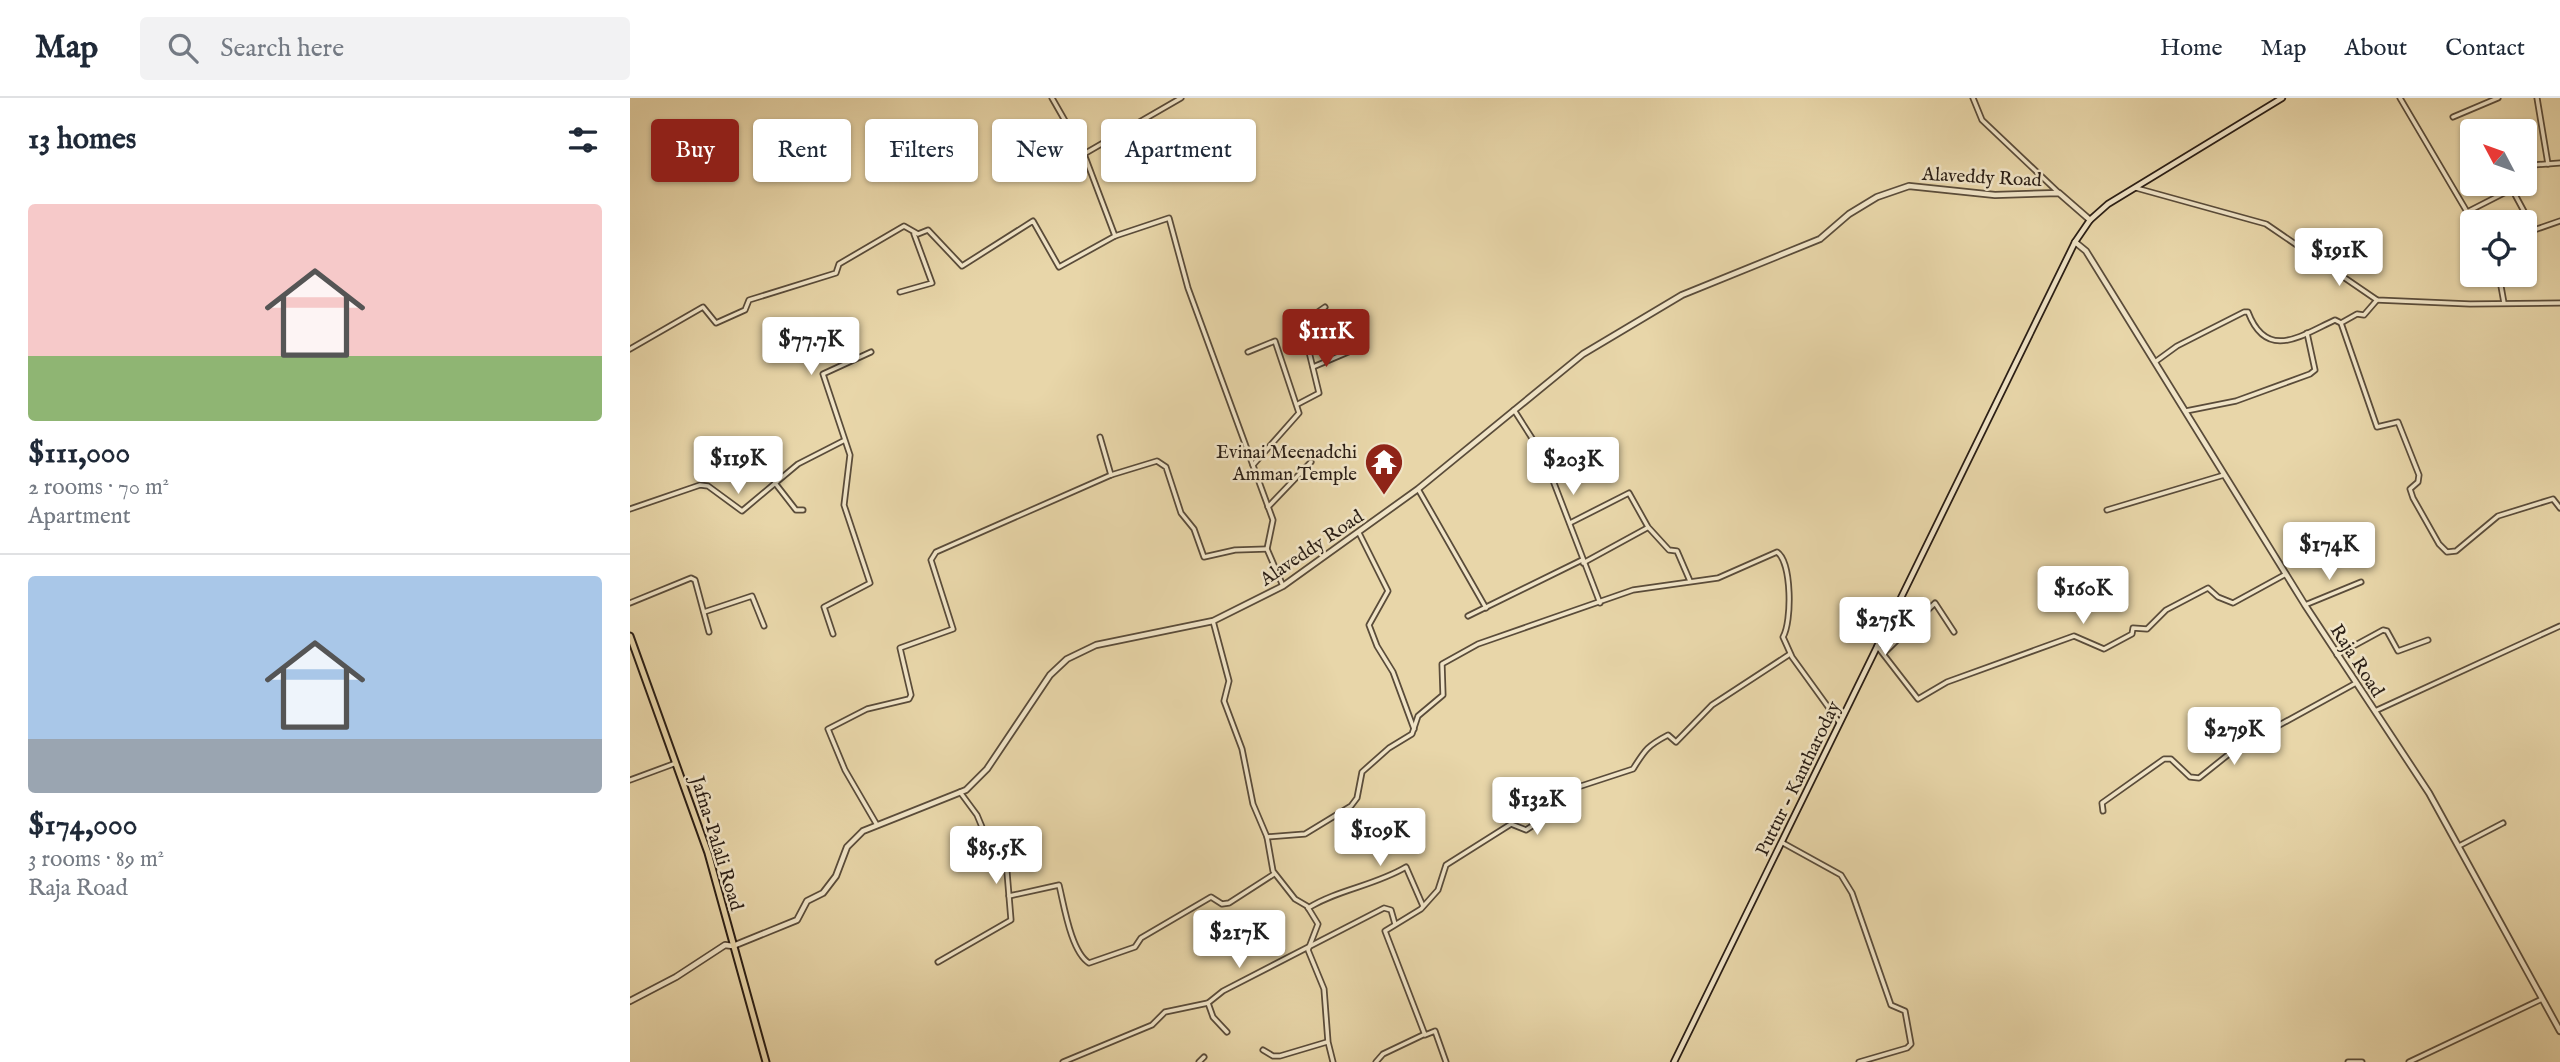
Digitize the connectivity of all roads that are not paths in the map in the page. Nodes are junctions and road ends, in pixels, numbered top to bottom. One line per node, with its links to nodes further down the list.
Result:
1 (1052, 98): 9 (street)
2 (1181, 98): 10 (street)
3 (1973, 98): 16 (street)
4 (2282, 98): 15 (street, Puttur - Kantharoday)
5 (2400, 98): 19 (street)
6 (2498, 98): 8 (street)
7 (2537, 98): 13 (street)
8 (2453, 117)
9 (1064, 119)
10 (1087, 152)
11 (1087, 162): 24 (street)
12 (2560, 163): 13 (street)
13 (2548, 164): 14 (street)
14 (2538, 165)
15 (2134, 187): 21 (street, Puttur - Kantharoday); 28 (street)
16 (2059, 193): 21 (street, Alaveddy Road); 41 (street, Alaveddy Road)
17 (2498, 196): 20 (street)
18 (2516, 196): 22 (street)
19 (2466, 210)
20 (2471, 210)
21 (2090, 220): 25 (street, Puttur - Kantharoday)
22 (2560, 221)
23 (914, 232): 24 (street); 27 (street); 35 (street)
24 (1115, 236): 46 (street)
25 (2075, 242): 38 (street, Raja Road); 79 (street, Puttur - Kantharoday)
26 (2501, 287): 29 (street)
27 (900, 292)
28 (2377, 300): 29 (street); 32 (street)
29 (2504, 303): 30 (street)
30 (2560, 303)
31 (1325, 307): 39 (street)
32 (2342, 323): 33 (street); 52 (street)
33 (2307, 332): 38 (street); 42 (street)
34 (1360, 347): 39 (street)
35 (630, 349)
36 (871, 352): 44 (street)
37 (1248, 352): 40 (street)
38 (2155, 362): 42 (street, Raja Road)
39 (1313, 368): 40 (street)
40 (1298, 404): 46 (street)
41 (1514, 409): 50 (street, Alaveddy Road); 56 (street)
42 (2186, 411): 48 (street, Raja Road)
43 (1100, 438): 47 (street)
44 (843, 441): 49 (street); 76 (street)
45 (1311, 462): 51 (street)
46 (1254, 465): 51 (street)
47 (1111, 475): 59 (street); 92 (street)
48 (2224, 475): 55 (street); 61 (street, Raja Road)
49 (775, 483): 53 (street); 54 (street)
50 (1418, 489): 58 (street, Alaveddy Road); 68 (street)
51 (1268, 507): 59 (street)
52 (2560, 508)
53 (630, 509)
54 (803, 510)
55 (2107, 510)
56 (1570, 523): 60 (street); 62 (street)
57 (1647, 528): 60 (street)
58 (1359, 533): 64 (street, Alaveddy Road); 86 (street)
59 (1267, 549): 64 (street)
60 (1583, 562): 66 (street); 68 (street)
61 (2286, 574): 67 (street, Raja Road); 80 (street)
62 (1690, 581): 66 (street); 81 (street)
63 (2361, 582): 67 (street)
64 (1283, 586): 71 (street, Alaveddy Road)
65 (630, 603): 69 (street)
66 (1600, 603): 86 (street)
67 (2305, 606): 82 (street, Raja Road)
68 (1486, 608): 70 (street)
69 (704, 612): 72 (street); 74 (street)
70 (1468, 617)
71 (1213, 621): 89 (street, Alaveddy Road); 93 (street)
72 (764, 626)
73 (2560, 626): 84 (street)
74 (709, 632)
75 (1954, 632): 80 (street)
76 (833, 634)
77 (630, 636): 87 (main road, Jafna-Palali Road)
78 (2428, 640): 82 (street)
79 (1877, 646): 80 (street); 85 (street, Puttur - Kantharoday)
80 (1884, 653)
81 (1790, 654): 85 (street); 98 (street)
82 (2336, 654): 83 (street, Raja Road)
83 (2356, 683): 84 (street, Raja Road); 90 (street)
84 (2375, 711): 95 (street, Raja Road)
85 (1839, 722): 94 (street, Puttur - Kantharoday)
86 (1414, 731): 93 (street)
87 (676, 762): 88 (street); 101 (main road, Jafna-Palali Road)
88 (630, 780)
89 (960, 792): 92 (street, Alaveddy Road); 97 (street)
90 (2102, 811)
91 (2503, 823): 95 (street)
92 (877, 825): 101 (street, Alaveddy Road)
93 (1267, 837): 96 (street)
94 (1783, 843): 119 (street, Puttur - Kantharoday); 120 (street)
95 (2459, 846): 104 (street, Raja Road)
96 (1275, 874): 97 (street); 99 (street)
97 (1009, 896): 103 (street)
98 (1423, 906): 99 (street); 100 (street)
99 (1308, 908): 102 (street)
100 (1395, 925): 102 (street); 109 (street)
101 (733, 946): 105 (street, Alaveddy Road); 113 (main road, Jafna-Palali Road)
102 (1308, 950): 106 (street); 110 (street)
103 (938, 962)
104 (2542, 999): 107 (street, Raja Road); 123 (street)
105 (630, 1002)
106 (1208, 1003): 108 (street); 114 (street)
107 (2560, 1031)
108 (1227, 1032)
109 (1425, 1034): 117 (street); 118 (street)
110 (1328, 1042): 111 (street); 116 (street)
111 (1263, 1050)
112 (1204, 1057): 115 (street)
113 (766, 1062)
114 (1063, 1062)
115 (1199, 1062)
116 (1333, 1062)
117 (1376, 1062)
118 (1446, 1062)
119 (1674, 1062)
120 (1859, 1062)
121 (2348, 1062): 122 (street)
122 (2362, 1062)
123 (2409, 1062)

